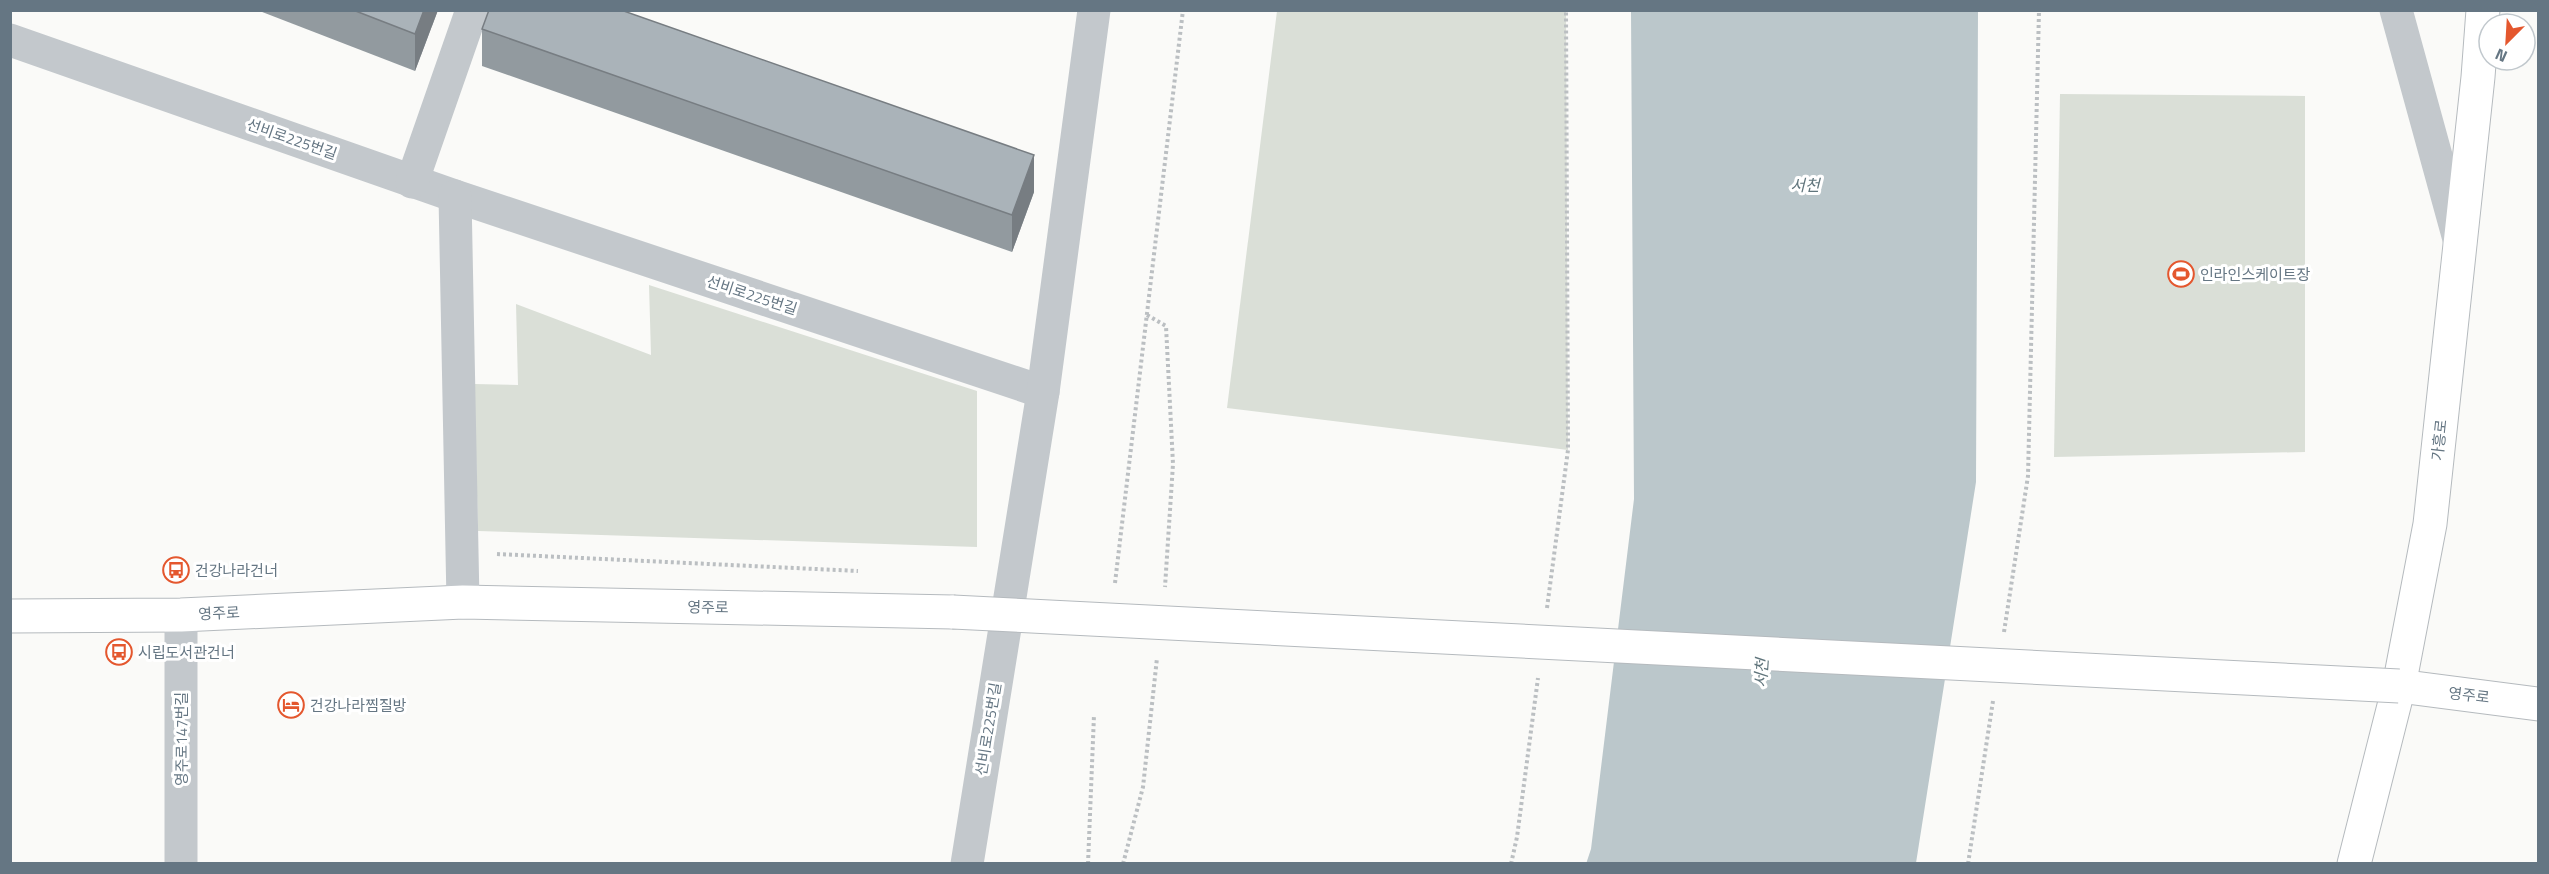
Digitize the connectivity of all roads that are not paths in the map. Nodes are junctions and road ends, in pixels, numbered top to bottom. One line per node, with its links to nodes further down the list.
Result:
1 (472, 10): 6 (street)
2 (1094, 10): 9 (street)
3 (2396, 10): 8 (street)
4 (2483, 10): 8 (main road, 가흥로)
5 (10, 40): 6 (street, 선비로225번길)
6 (412, 182): 7 (street, 선비로225번길)
7 (455, 196): 9 (street, 선비로225번길); 10 (street)
8 (2460, 243): 13 (main road, 가흥로)
9 (1043, 392): 16 (street, 선비로225번길)
10 (463, 602): 11 (main road, 영주로); 13 (main road, 영주로, bridge)
11 (181, 615): 12 (main road, 영주로); 15 (street, 영주로147번길)
12 (10, 616)
13 (2399, 686): 14 (main road, 영주로); 17 (main road, 가흥로)
14 (2538, 704)
15 (181, 864)
16 (967, 864)
17 (2354, 864)

